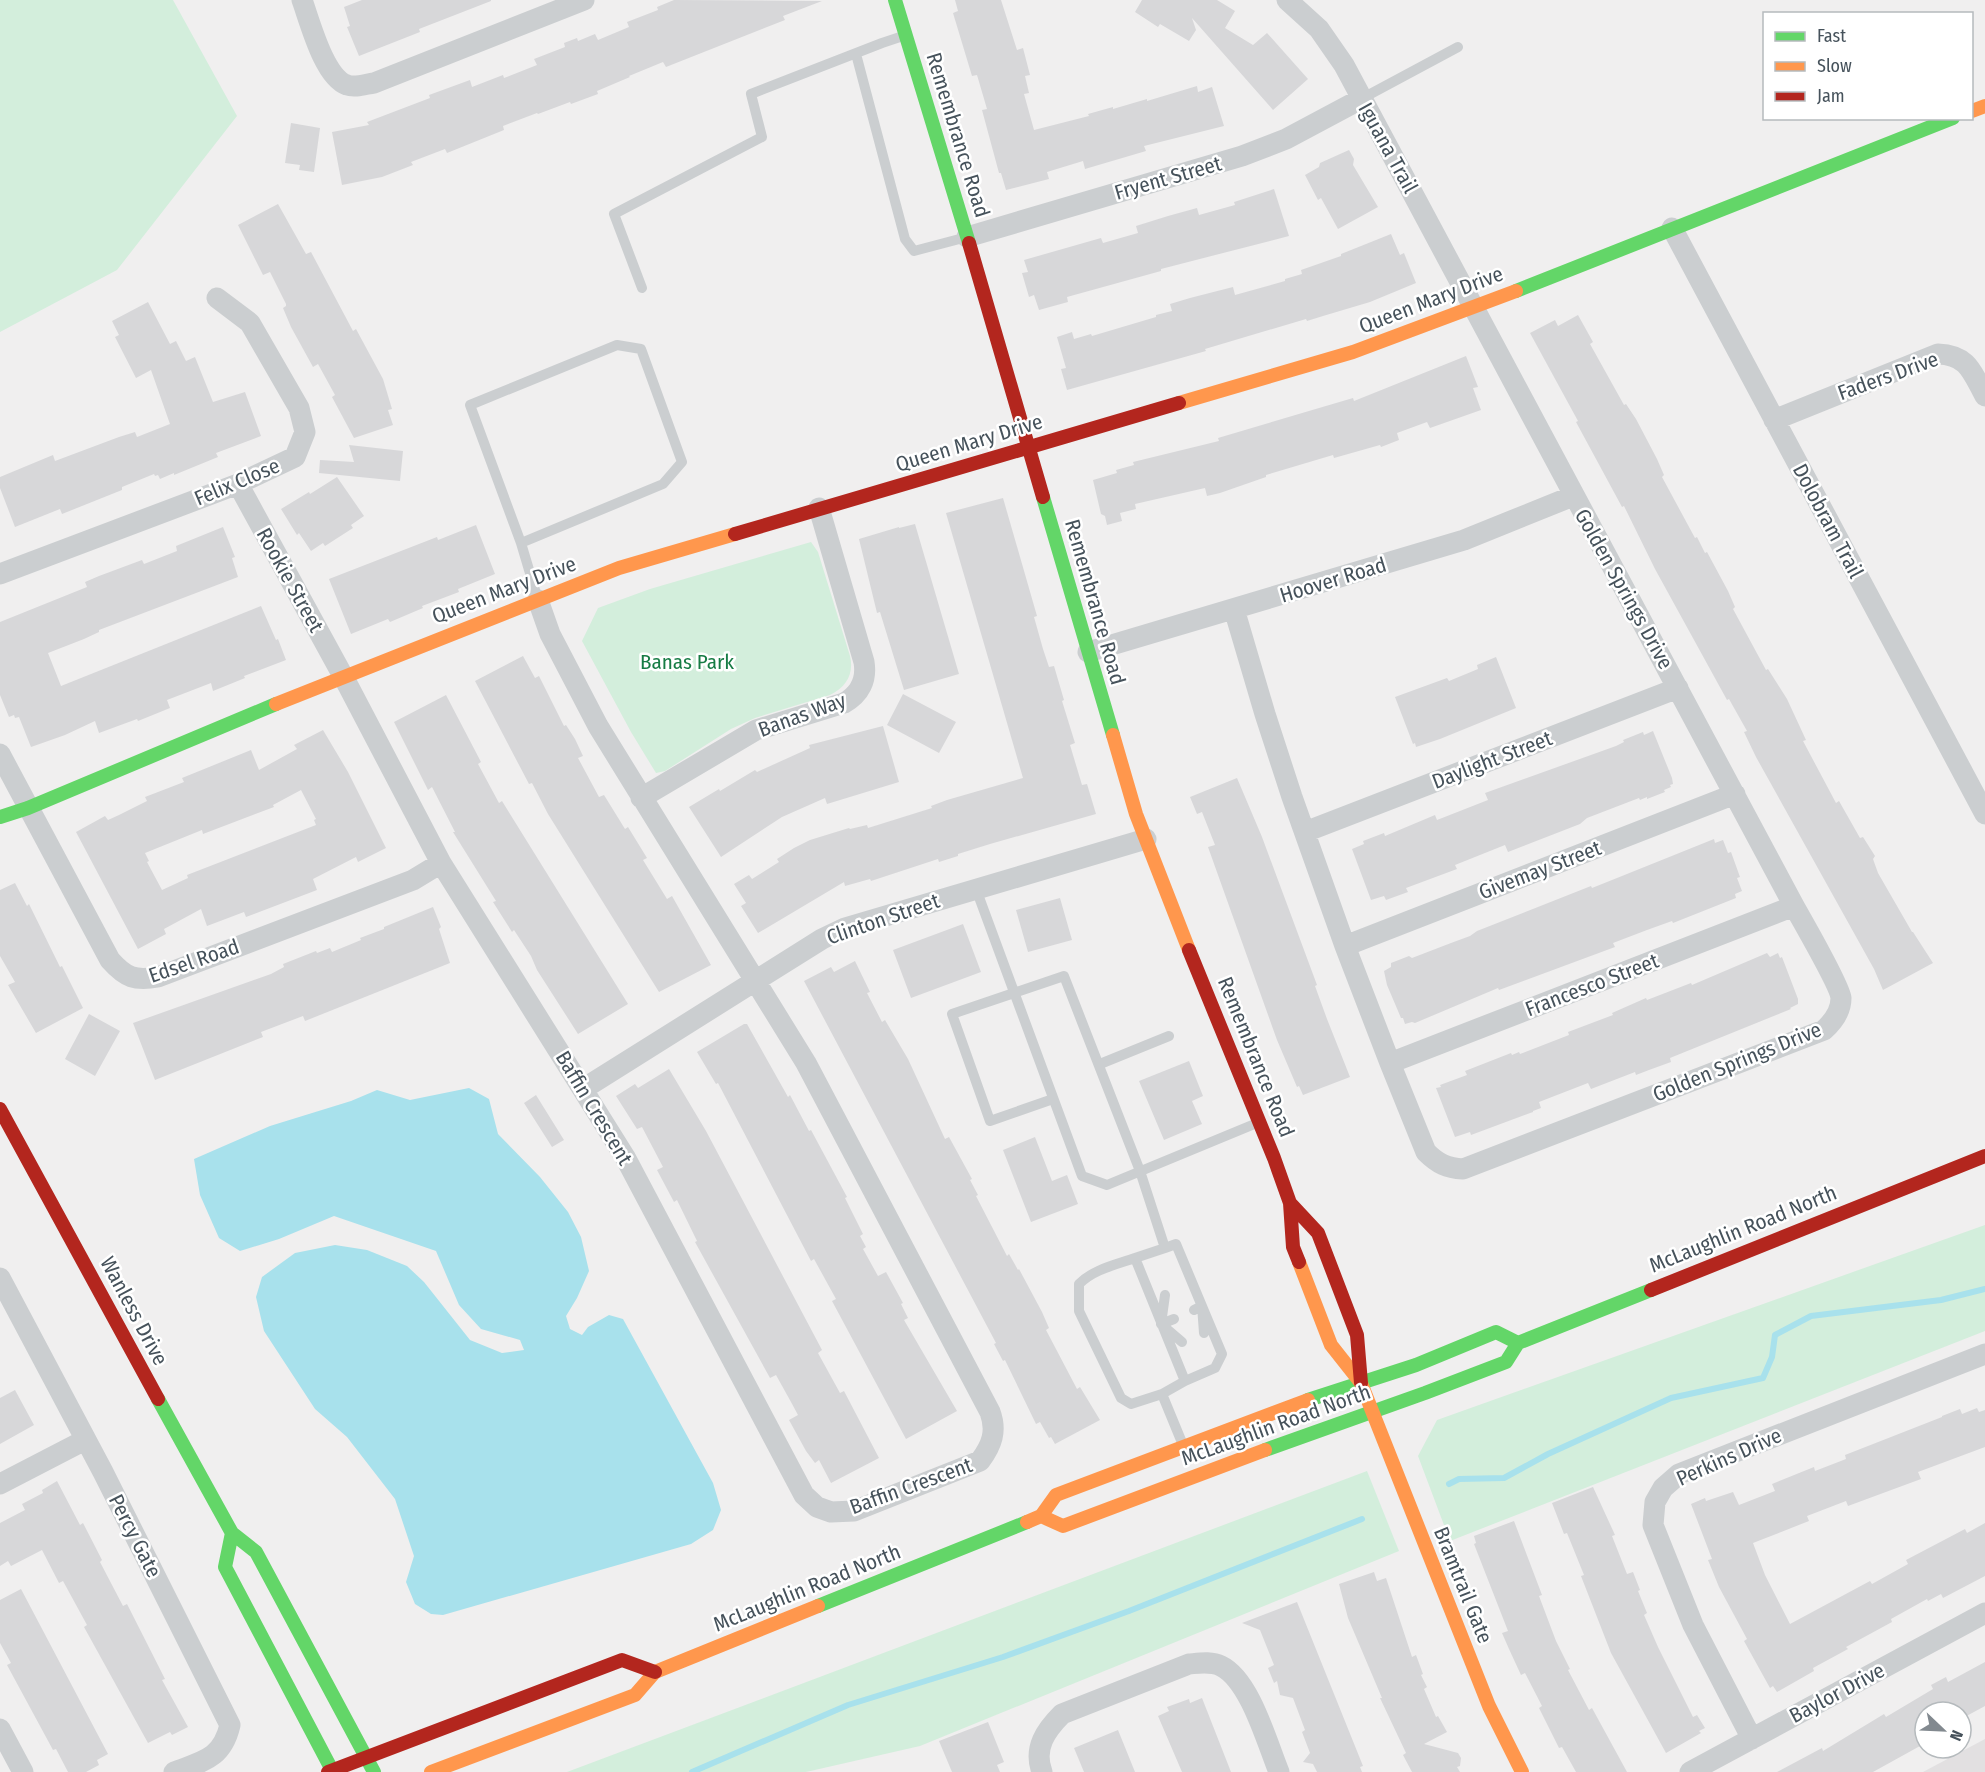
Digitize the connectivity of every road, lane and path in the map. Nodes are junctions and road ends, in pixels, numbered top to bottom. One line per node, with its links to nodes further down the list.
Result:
1 (302, 0): 2 (street)
2 (584, 0)
3 (895, 0): 5 (street, Remembrance Road)
4 (1287, 0): 8 (street, Iguana Trail)
5 (906, 35): 7 (lane); 11 (street, Remembrance Road)
6 (1458, 46): 8 (lane)
7 (856, 54): 11 (lane); 12 (lane)
8 (1361, 99): 11 (street, Fryent Street); 14 (street, Iguana Trail)
9 (1948, 120): 10 (street, Queen Mary Drive)
10 (1672, 228): 14 (street, Queen Mary Drive); 16 (street, Dolobram Trail)
11 (967, 237): 17 (street, Remembrance Road)
12 (642, 288)
13 (217, 298): 18 (street, Felix Close)
14 (1474, 307): 17 (street, Queen Mary Drive); 19 (street, Golden Springs Drive)
15 (1985, 396): 16 (street, Faders Drive)
16 (1774, 420): 32 (street, Dolobram Trail)
17 (1028, 447): 20 (street, Queen Mary Drive); 25 (street, Remembrance Road)
18 (238, 484): 22 (street, Felix Close); 26 (street, Rookie Street)
19 (1573, 496): 24 (street, Hoover Road); 27 (street, Golden Springs Drive)
20 (819, 508): 23 (street, Queen Mary Drive); 30 (street, Banas Way)
21 (521, 543): 21 (lane); 23 (lane)
22 (0, 574)
23 (538, 600): 26 (street, Queen Mary Drive); 30 (street, Baffin Crescent)
24 (1234, 609): 25 (street, Hoover Road); 34 (street, Golden Springs Drive)
25 (1088, 652): 35 (street, Remembrance Road)
26 (343, 676): 31 (street, Queen Mary Drive); 36 (street, Baffin Crescent)
27 (1678, 688): 29 (street, Golden Springs Drive); 34 (street, Daylight Street)
28 (0, 754): 31 (street, Edsel Road)
29 (1735, 794): 38 (street, Golden Springs Drive); 39 (street, Givemay Street)
30 (641, 798): 40 (street, Baffin Crescent)
31 (27, 808): 33 (street, Queen Mary Drive); 36 (street, Edsel Road)
32 (1985, 813)
33 (0, 817)
34 (1305, 832): 39 (street, Golden Springs Drive)
35 (1146, 839): 37 (street, Clinton Street); 48 (street, Remembrance Road)
36 (441, 863): 45 (street, Baffin Crescent)
37 (976, 889): 40 (street, Clinton Street); 41 (lane)
38 (1794, 906): 44 (street, Francesco Street); 44 (street, Golden Springs Drive)
39 (1345, 946): 44 (street, Golden Springs Drive)
40 (756, 981): 45 (street, Clinton Street); 45 (street, Baffin Crescent)
41 (1013, 993): 43 (lane); 46 (lane); 46 (lane)
42 (1169, 1036): 43 (lane)
43 (1100, 1064): 50 (lane)
44 (1390, 1064)
45 (583, 1089)
46 (1053, 1099): 50 (lane)
47 (0, 1108): 72 (street, Wanless Drive)
48 (1260, 1122): 50 (lane); 51 (street, Remembrance Road)
49 (1985, 1156): 62 (street, McLaughlin Road North)
50 (1140, 1171): 52 (lane)
51 (1290, 1203): 65 (street, Remembrance Road); 65 (street, Remembrance Road)
52 (1165, 1248): 53 (lane); 57 (lane)
53 (1135, 1258): 59 (lane); 66 (lane)
54 (0, 1278): 68 (street, Percy Gate)
55 (1186, 1287): 57 (lane)
56 (1165, 1295): 59 (lane)
57 (1198, 1308): 60 (lane); 64 (lane)
58 (1174, 1319): 59 (lane)
59 (1161, 1324): 61 (lane); 64 (lane)
60 (1204, 1333)
61 (1182, 1341)
62 (1518, 1343): 65 (street, McLaughlin Road North); 67 (street, McLaughlin Road North)
63 (1985, 1354): 76 (street, Perkins Drive)
64 (1185, 1381): 66 (lane)
65 (1361, 1383): 67 (street, Bramtrail Gate); 69 (street, McLaughlin Road North)
66 (1162, 1394): 69 (lane)
67 (1372, 1411): 71 (street, McLaughlin Road North); 85 (street, Bramtrail Gate)
68 (86, 1440): 70 (street); 80 (street, Percy Gate)
69 (1184, 1447): 71 (street, McLaughlin Road North)
70 (0, 1484)
71 (1041, 1516): 74 (street, McLaughlin Road North)
72 (232, 1533): 77 (street, Wanless Drive); 78 (street)
73 (1985, 1614): 76 (street, Baylor Drive)
74 (655, 1672): 77 (street); 82 (street, McLaughlin Road North)
75 (0, 1729): 79 (street)
76 (1752, 1738): 86 (street, Baylor Drive)
77 (366, 1757): 78 (street); 81 (street, Wanless Drive)
78 (331, 1771)
79 (23, 1772)
80 (174, 1772)
81 (374, 1772)
82 (431, 1772)
83 (1042, 1772): 84 (street)
84 (1279, 1772)
85 (1522, 1772)
86 (1690, 1772)

